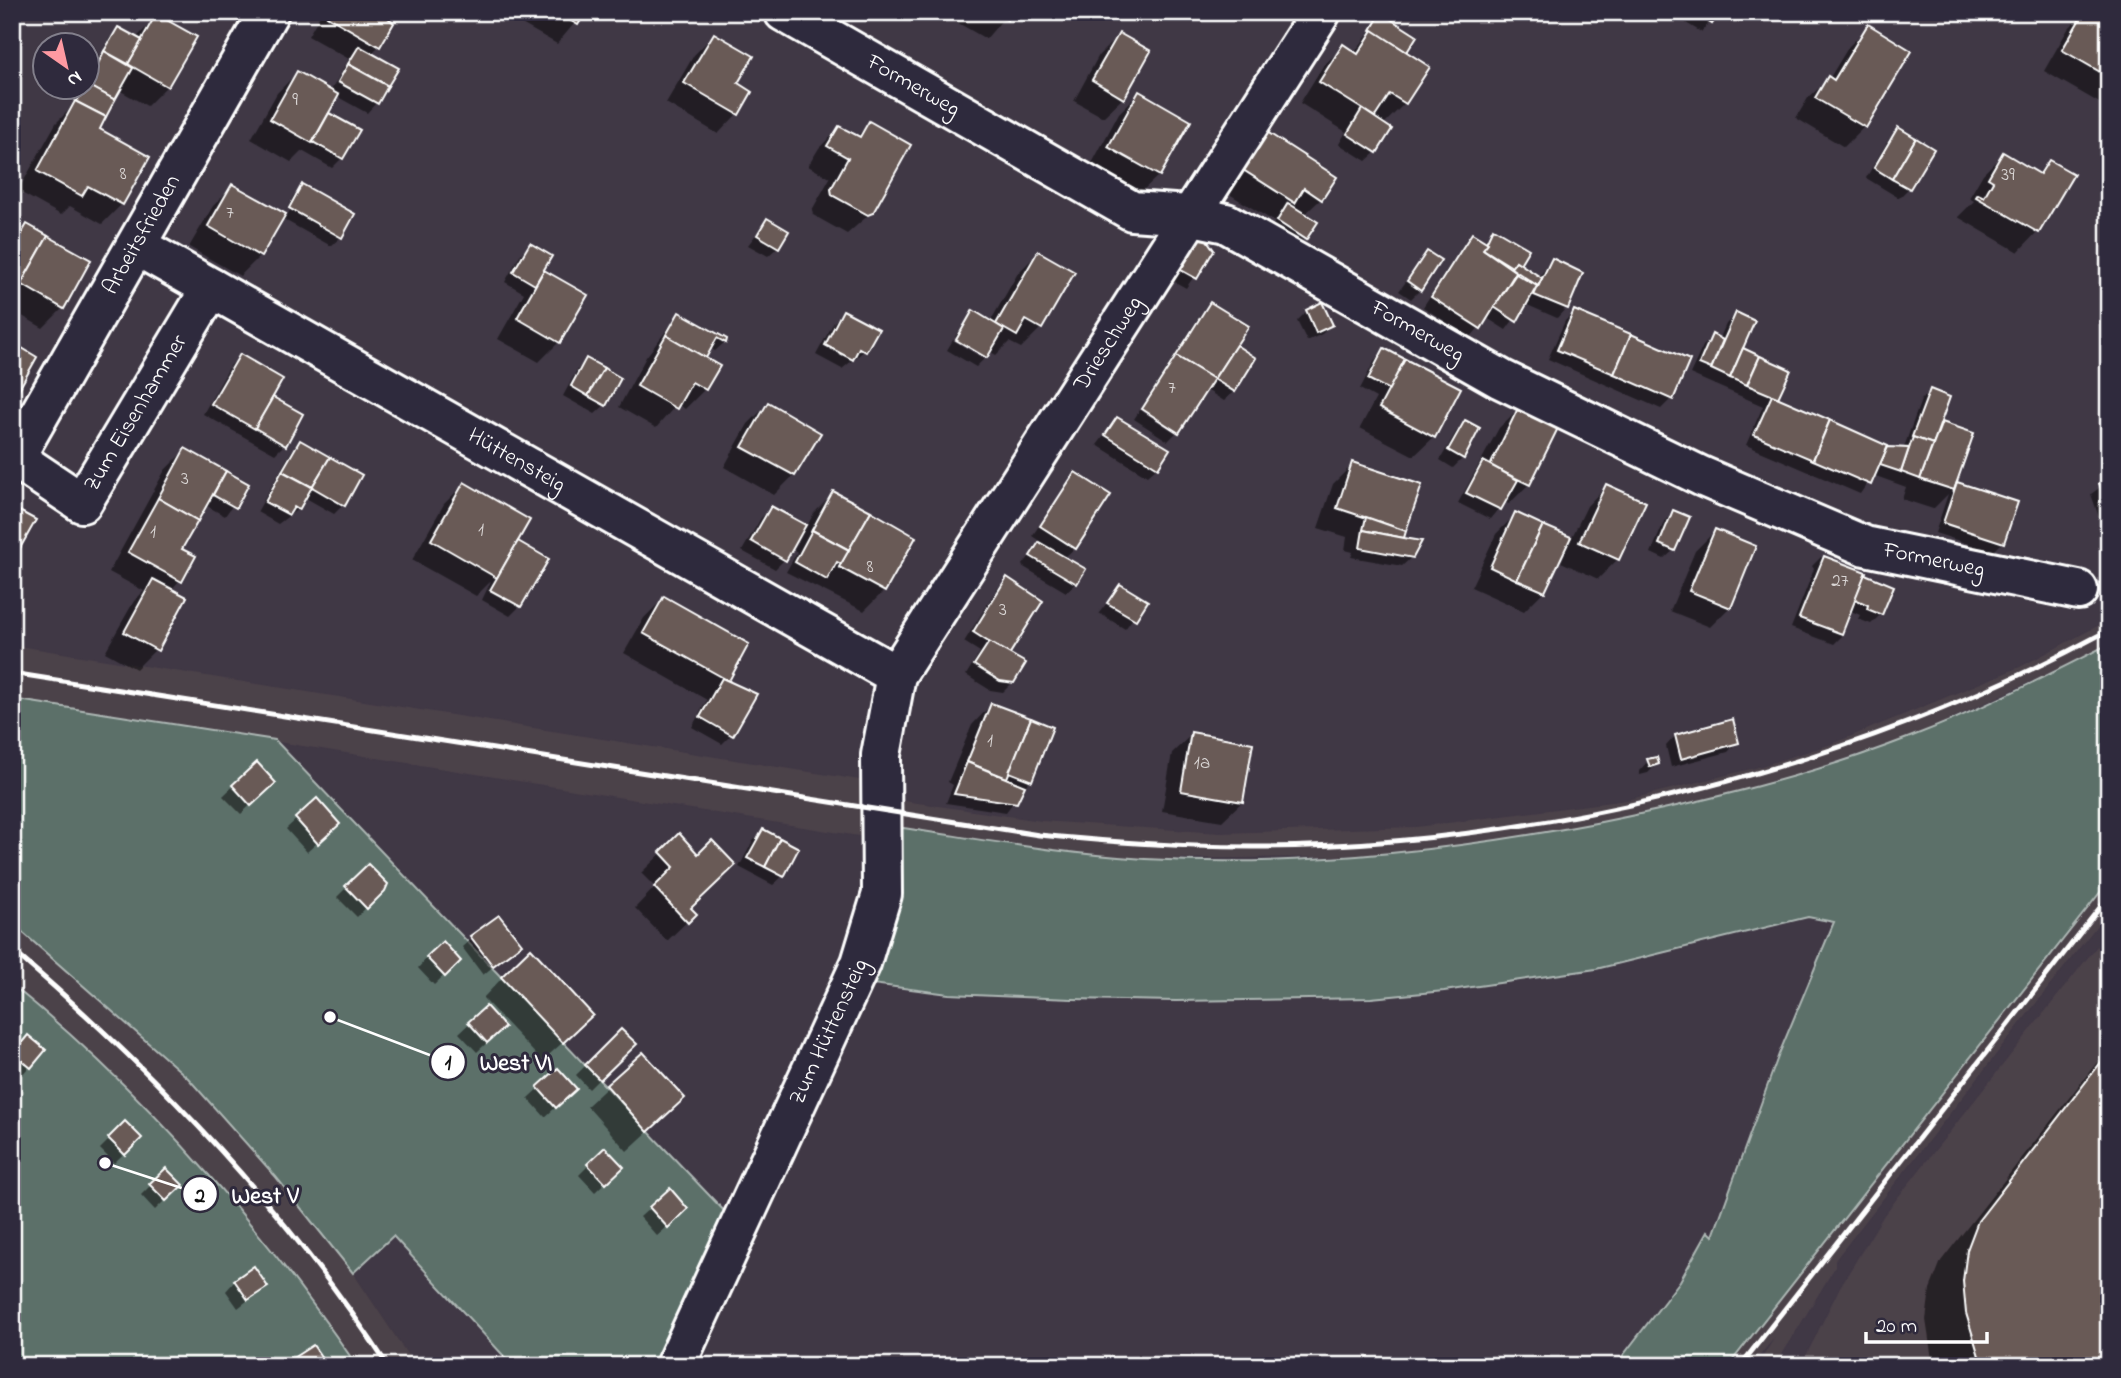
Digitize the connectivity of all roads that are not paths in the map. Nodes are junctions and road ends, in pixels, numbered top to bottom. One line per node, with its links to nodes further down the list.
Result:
1 (269, 12): 5 (street, Arbeitsfrieden)
2 (784, 12): 4 (street, Formerweg)
3 (1321, 12): 4 (street, Drieschweg)
4 (1188, 215): 8 (street, Formerweg); 9 (street, Drieschweg)
5 (137, 246): 6 (street, Hüttensteig); 7 (street, Arbeitsfrieden)
6 (211, 288): 7 (street, Zum Eisenhammer); 9 (street, Hüttensteig)
7 (14, 456)
8 (2078, 590)
9 (896, 675): 10 (street, Zum Hüttensteig)
10 (675, 1366)

